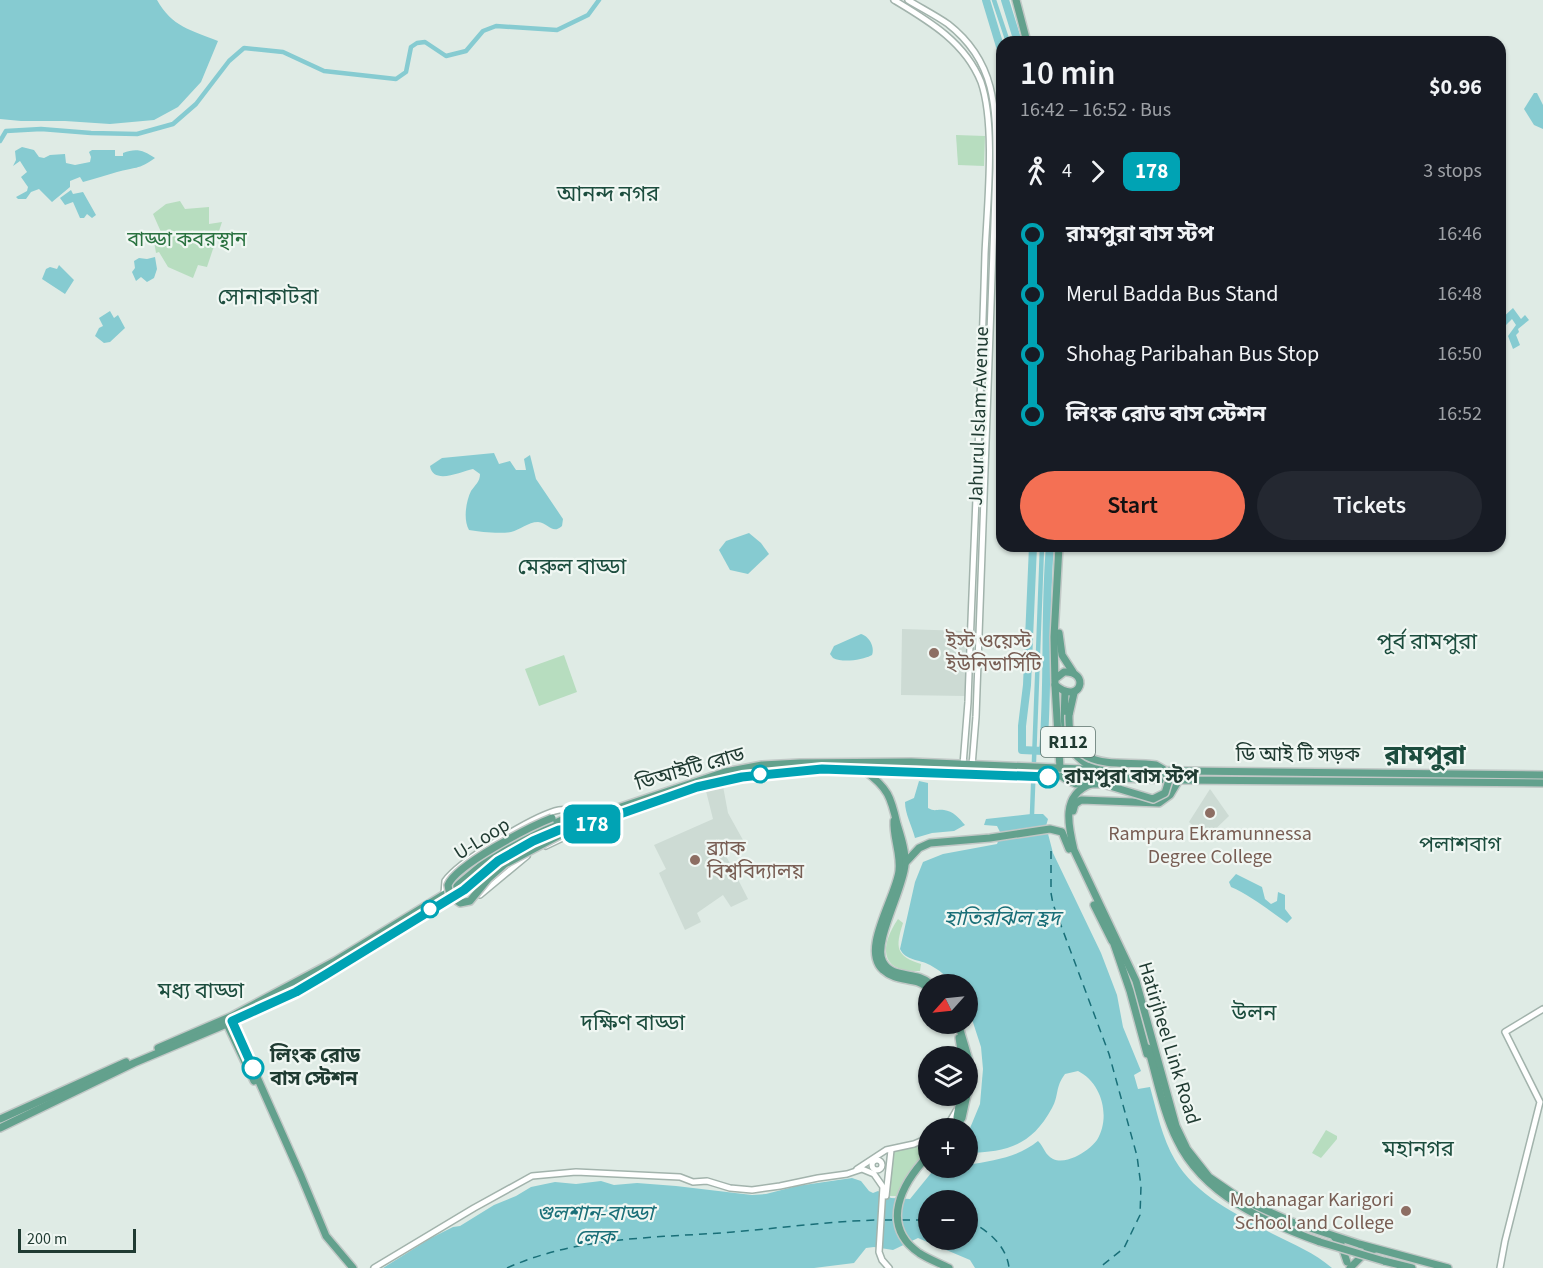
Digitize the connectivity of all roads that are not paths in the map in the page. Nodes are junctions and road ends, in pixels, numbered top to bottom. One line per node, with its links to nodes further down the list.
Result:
1 (894, 0): 5 (street, Jahurul Islam Avenue)
2 (908, 0): 5 (street, Jahurul Islam Avenue)
3 (1016, 0): 4 (main road)
4 (1026, 36)
5 (987, 306): 8 (street, Jahurul Islam Avenue); 9 (street, Jahurul Islam Avenue)
6 (1061, 552): 10 (main road, R112)
7 (1061, 552): 11 (main road, R112)
8 (969, 657): 9 (street); 14 (street, Jahurul Islam Avenue)
9 (978, 657): 15 (street, Jahurul Islam Avenue)
10 (1073, 672): 11 (main road); 13 (main road)
11 (1055, 682): 12 (main road); 22 (main road, R112)
12 (1065, 692): 13 (main road); 24 (main road, R112)
13 (1074, 693): 30 (main road, bridge)
14 (968, 702): 15 (street); 16 (street, Jahurul Islam Avenue)
15 (977, 702): 17 (street, Jahurul Islam Avenue)
16 (967, 717): 17 (street); 18 (street, Jahurul Islam Avenue)
17 (976, 717): 19 (street, Jahurul Islam Avenue)
18 (964, 753): 19 (street); 20 (street, Jahurul Islam Avenue)
19 (973, 754): 21 (street, Jahurul Islam Avenue)
20 (963, 765): 21 (main road, ডিআইটি রোড); 31 (main road, ডিআইটি রোড)
21 (972, 766): 22 (main road, ডিআইটি রোড)
22 (1056, 768): 24 (main road, ডি আই টি সড়ক)
23 (864, 770): 26 (main road, ডিআইটি রোড); 32 (main road); 34 (main road, ডিআইটি রোড)
24 (1106, 770): 27 (main road, ডি আই টি সড়ক)
25 (1543, 775): 27 (main road, ডি আই টি সড়ক)
26 (1064, 778): 28 (main road, ডি আই টি সড়ক); 30 (main road)
27 (1462, 778): 28 (main road, ডি আই টি সড়ক); 29 (main road, ডি আই টি সড়ক)
28 (1179, 780): 35 (main road)
29 (1543, 783)
30 (1091, 784): 35 (main road, Hatirjheel Link Road)
31 (606, 812): 33 (main road, ডিআইটি রোড); 39 (street)
32 (894, 813): 37 (main road); 41 (main road)
33 (569, 818): 34 (main road, U-Loop, bridge); 39 (main road, ডিআইটি রোড)
34 (574, 828): 38 (main road, ডিআইটি রোড); 38 (street)
35 (1070, 832): 36 (main road); 45 (main road, Hatirjheel Link Road)
36 (1069, 847): 37 (main road); 43 (main road)
37 (906, 862): 40 (main road)
38 (464, 890): 42 (main road, ডিআইটি রোড)
39 (444, 894): 42 (main road, ডিআইটি রোড)
40 (918, 976)
41 (918, 982)
42 (281, 995): 46 (main road, ডিআইটি রোড)
43 (1134, 999): 45 (main road); 52 (main road)
44 (1543, 1009): 75 (street)
45 (1143, 1018): 48 (main road, Hatirjheel Link Road)
46 (228, 1022): 53 (main road); 54 (main road); 69 (main road); 70 (main road)
47 (962, 1034): 49 (main road)
48 (1147, 1034): 52 (main road); 64 (main road, Hatirjheel Link Road)
49 (964, 1041): 50 (main road); 51 (main road)
50 (964, 1046)
51 (965, 1046)
52 (1153, 1063): 73 (main road, bridge)
53 (0, 1119)
54 (0, 1128)
55 (918, 1141): 56 (street)
56 (891, 1150): 57 (street); 59 (street)
57 (874, 1159): 58 (street); 61 (street); 62 (street)
58 (881, 1167): 59 (street); 61 (street)
59 (889, 1169): 63 (street)
60 (918, 1169): 72 (main road)
61 (873, 1171): 62 (street); 63 (street)
62 (853, 1172): 71 (street)
63 (885, 1189): 67 (street)
64 (1332, 1236): 65 (main road, Hatirjheel Link Road); 68 (main road)
65 (1356, 1244): 66 (main road, Hatirjheel Link Road); 68 (main road)
66 (1376, 1249): 68 (main road); 74 (main road, Hatirjheel Link Road)
67 (887, 1265)
68 (1347, 1267)
69 (347, 1268)
70 (353, 1268)
71 (374, 1268)
72 (949, 1268)
73 (1412, 1268)
74 (1448, 1268)
75 (1500, 1268)

